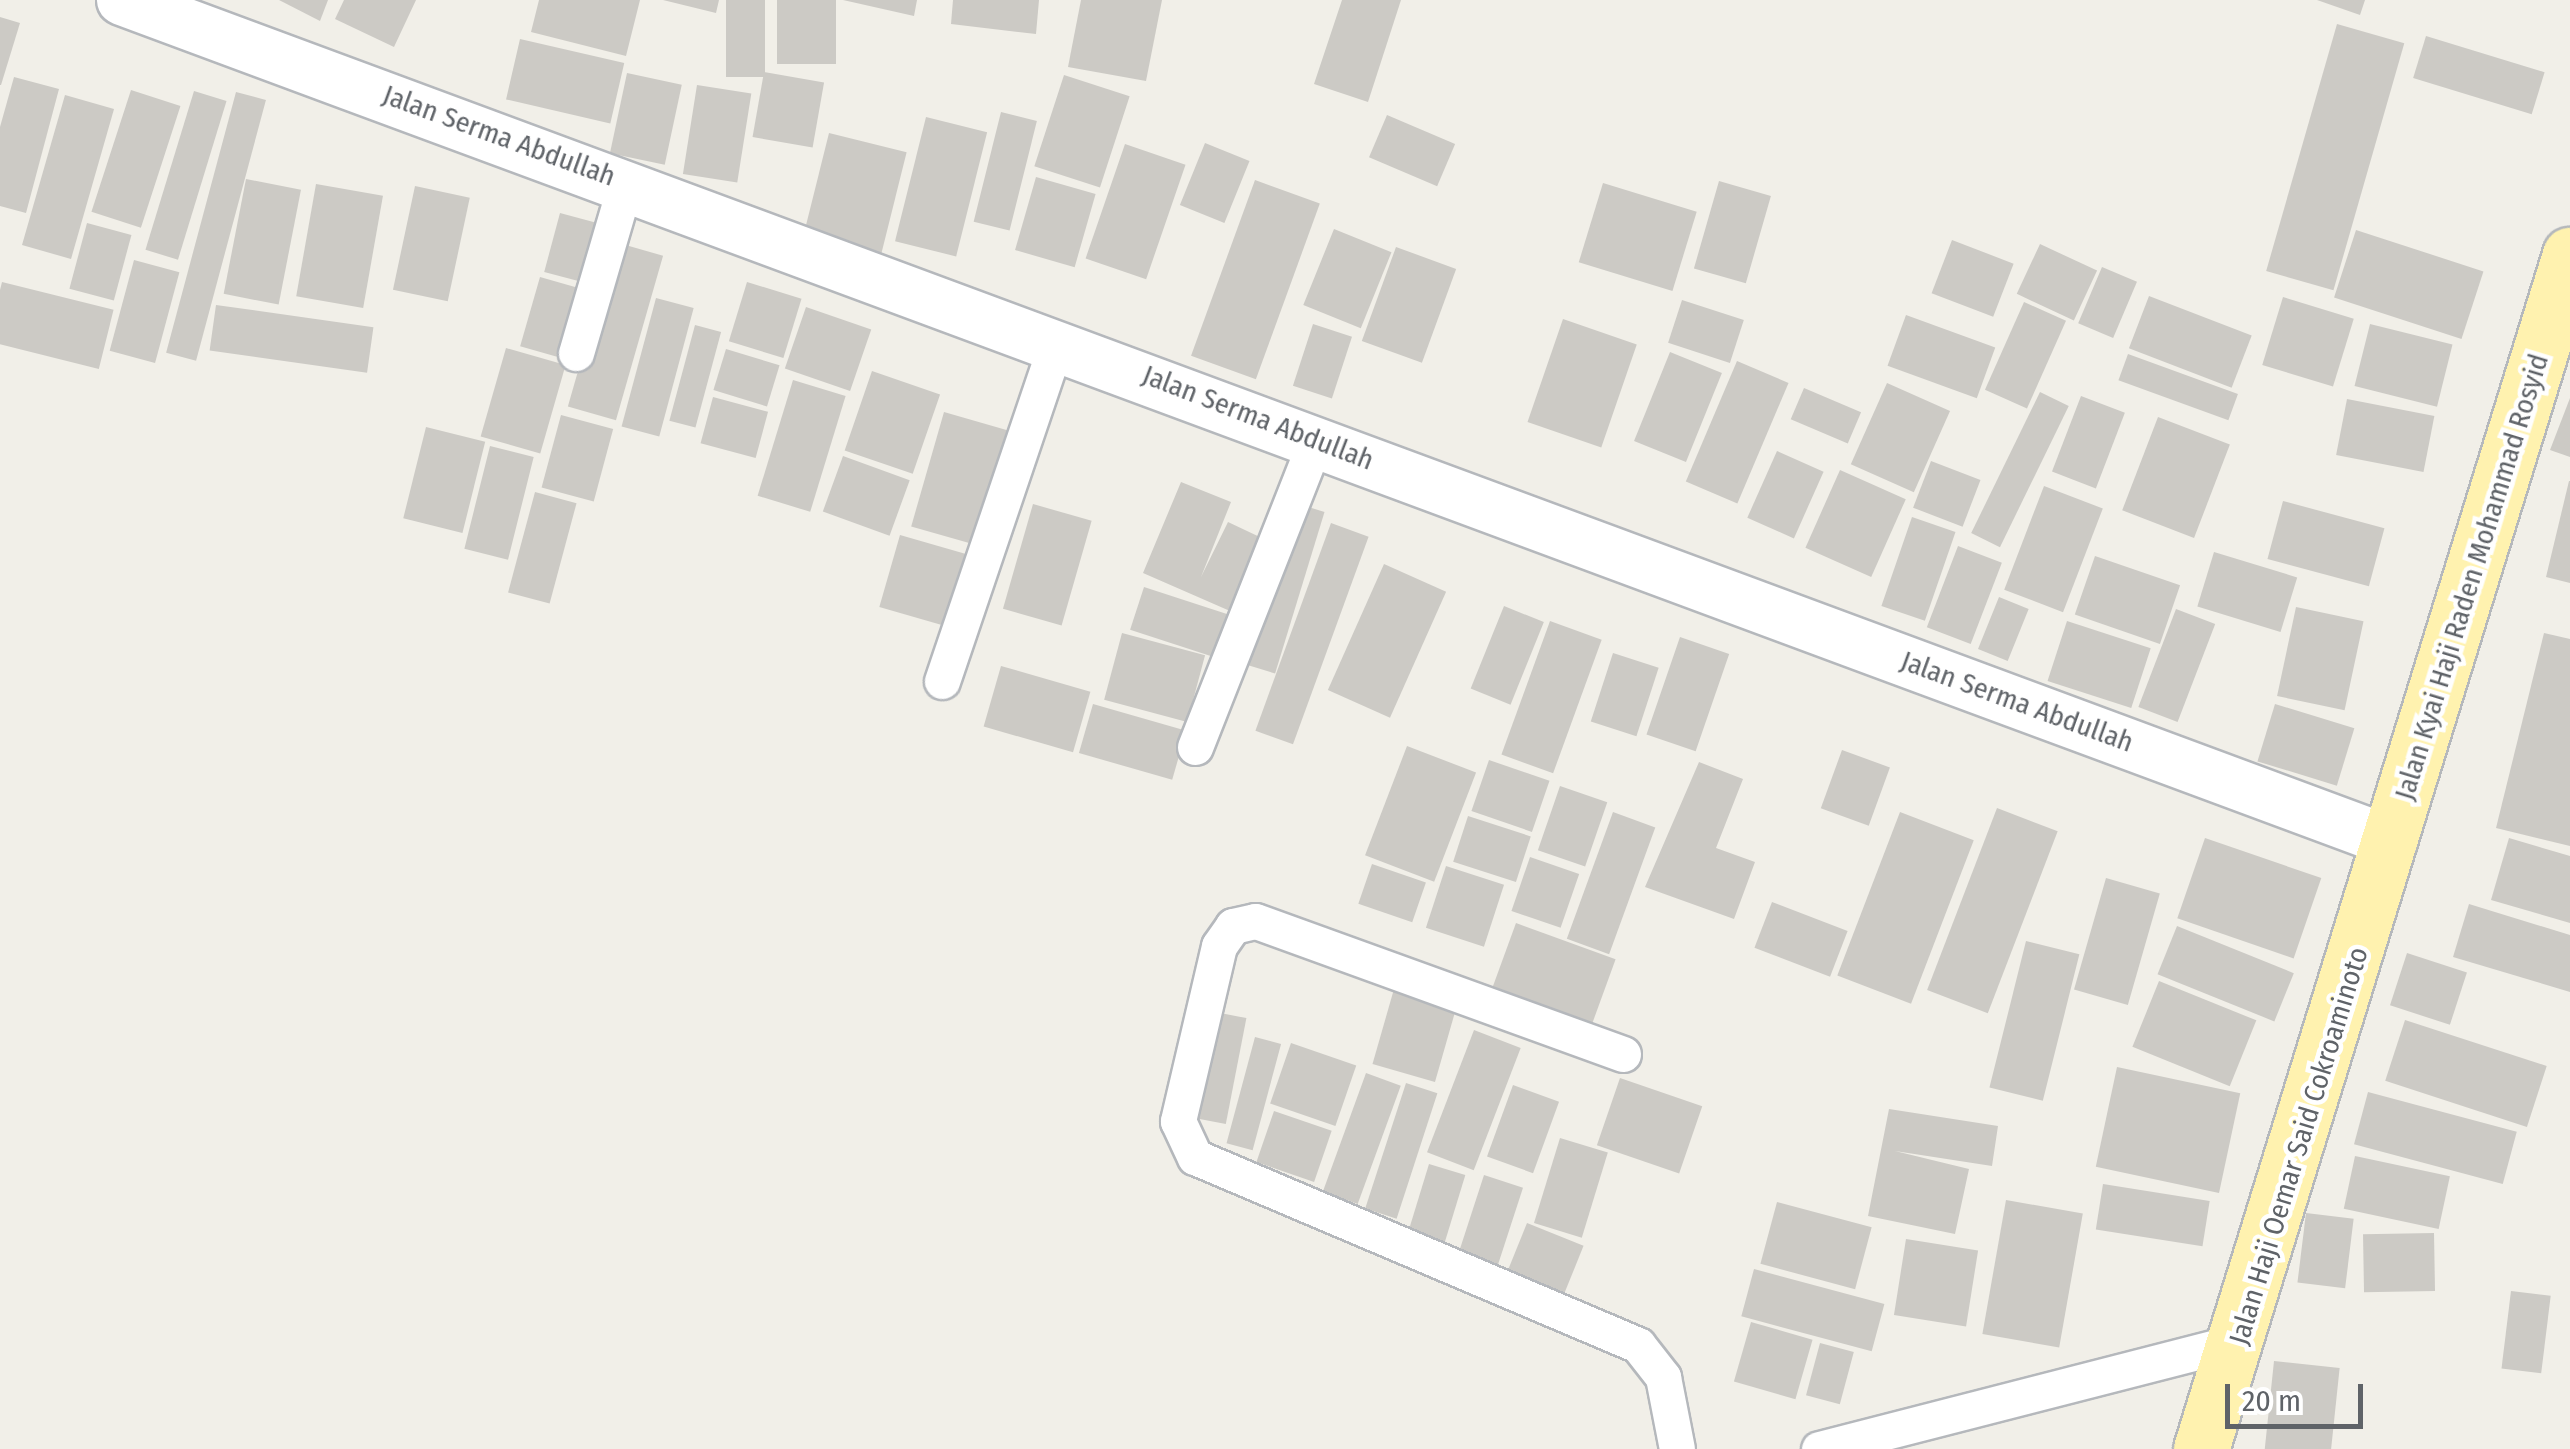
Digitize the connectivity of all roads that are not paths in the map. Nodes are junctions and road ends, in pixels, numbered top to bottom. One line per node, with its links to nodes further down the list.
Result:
1 (122, 0): 2 (main road, Jalan Serma Abdullah)
2 (626, 182): 4 (main road, Jalan Serma Abdullah); 5 (street)
3 (2570, 256): 9 (main road, Jalan Kyai Haji Raden Mohammad Rosyid)
4 (1057, 342): 6 (main road, Jalan Serma Abdullah); 7 (street)
5 (576, 353)
6 (1316, 440): 8 (street); 9 (main road, Jalan Serma Abdullah)
7 (942, 681)
8 (1195, 747)
9 (2392, 842): 11 (main road, Jalan Haji Oemar Said Cokroaminoto)
10 (1623, 1054): 12 (street)
11 (2239, 1341): 13 (street); 14 (main road, Jalan Haji Oemar Said Cokroaminoto)
12 (1678, 1449)
13 (1819, 1449)
14 (2201, 1449)

